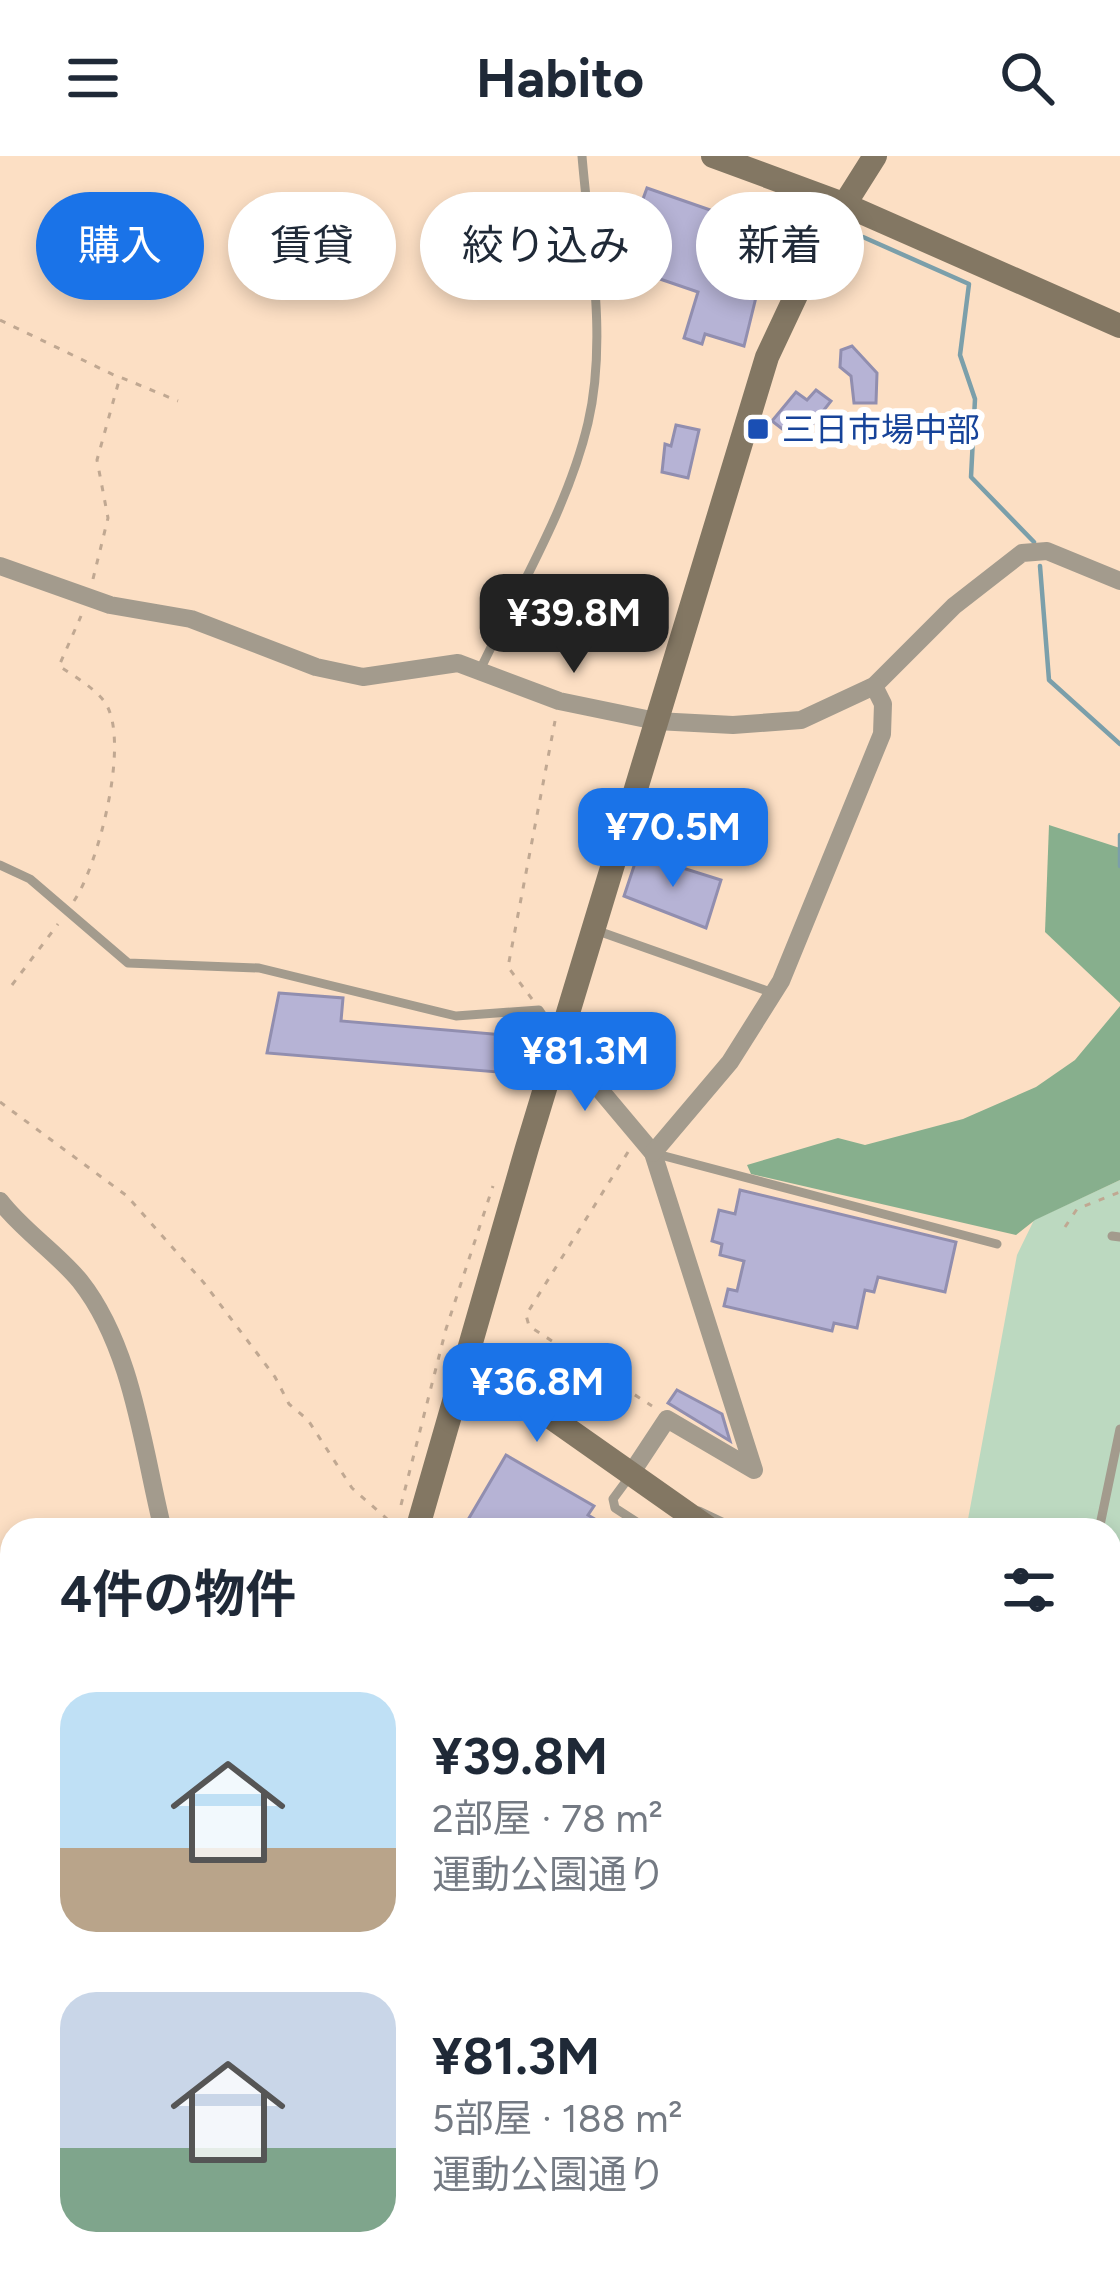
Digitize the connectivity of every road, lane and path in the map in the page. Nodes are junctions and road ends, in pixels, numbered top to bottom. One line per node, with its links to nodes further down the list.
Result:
1 (582, 156): 15 (lane)
2 (713, 156): 4 (street)
3 (874, 156): 5 (street)
4 (810, 192)
5 (851, 192)
6 (864, 213): 9 (street)
7 (795, 300): 18 (street)
8 (0, 320): 10 (path)
9 (1120, 326)
10 (120, 377): 11 (path); 14 (path)
11 (178, 401)
12 (0, 566): 14 (street)
13 (1120, 581): 16 (street)
14 (88, 598): 15 (street); 20 (path)
15 (481, 668): 17 (street)
16 (874, 686): 18 (street); 23 (street)
17 (559, 700): 18 (street); 24 (path)
18 (656, 721): 21 (street)
19 (0, 865): 20 (lane)
20 (67, 912): 22 (path); 24 (lane)
21 (593, 930): 23 (lane); 25 (street)
22 (12, 985)
23 (773, 993): 28 (street)
24 (539, 1010): 25 (lane)
25 (559, 1040): 27 (street); 34 (street)
26 (0, 1102): 41 (path)
27 (638, 1135): 28 (street); 35 (path)
28 (653, 1153): 33 (lane); 35 (street)
29 (494, 1183): 39 (path)
30 (1120, 1192): 32 (path)
31 (0, 1202): 40 (street)
32 (1065, 1227)
33 (997, 1244)
34 (463, 1381): 37 (street); 42 (street)
35 (667, 1420): 37 (street)
36 (1120, 1430): 46 (lane)
37 (630, 1475): 38 (street); 43 (lane)
38 (670, 1503): 44 (street); 45 (lane)
39 (401, 1505)
40 (160, 1518)
41 (389, 1518)
42 (407, 1518)
43 (631, 1518)
44 (693, 1518)
45 (721, 1518)
46 (1102, 1518)

